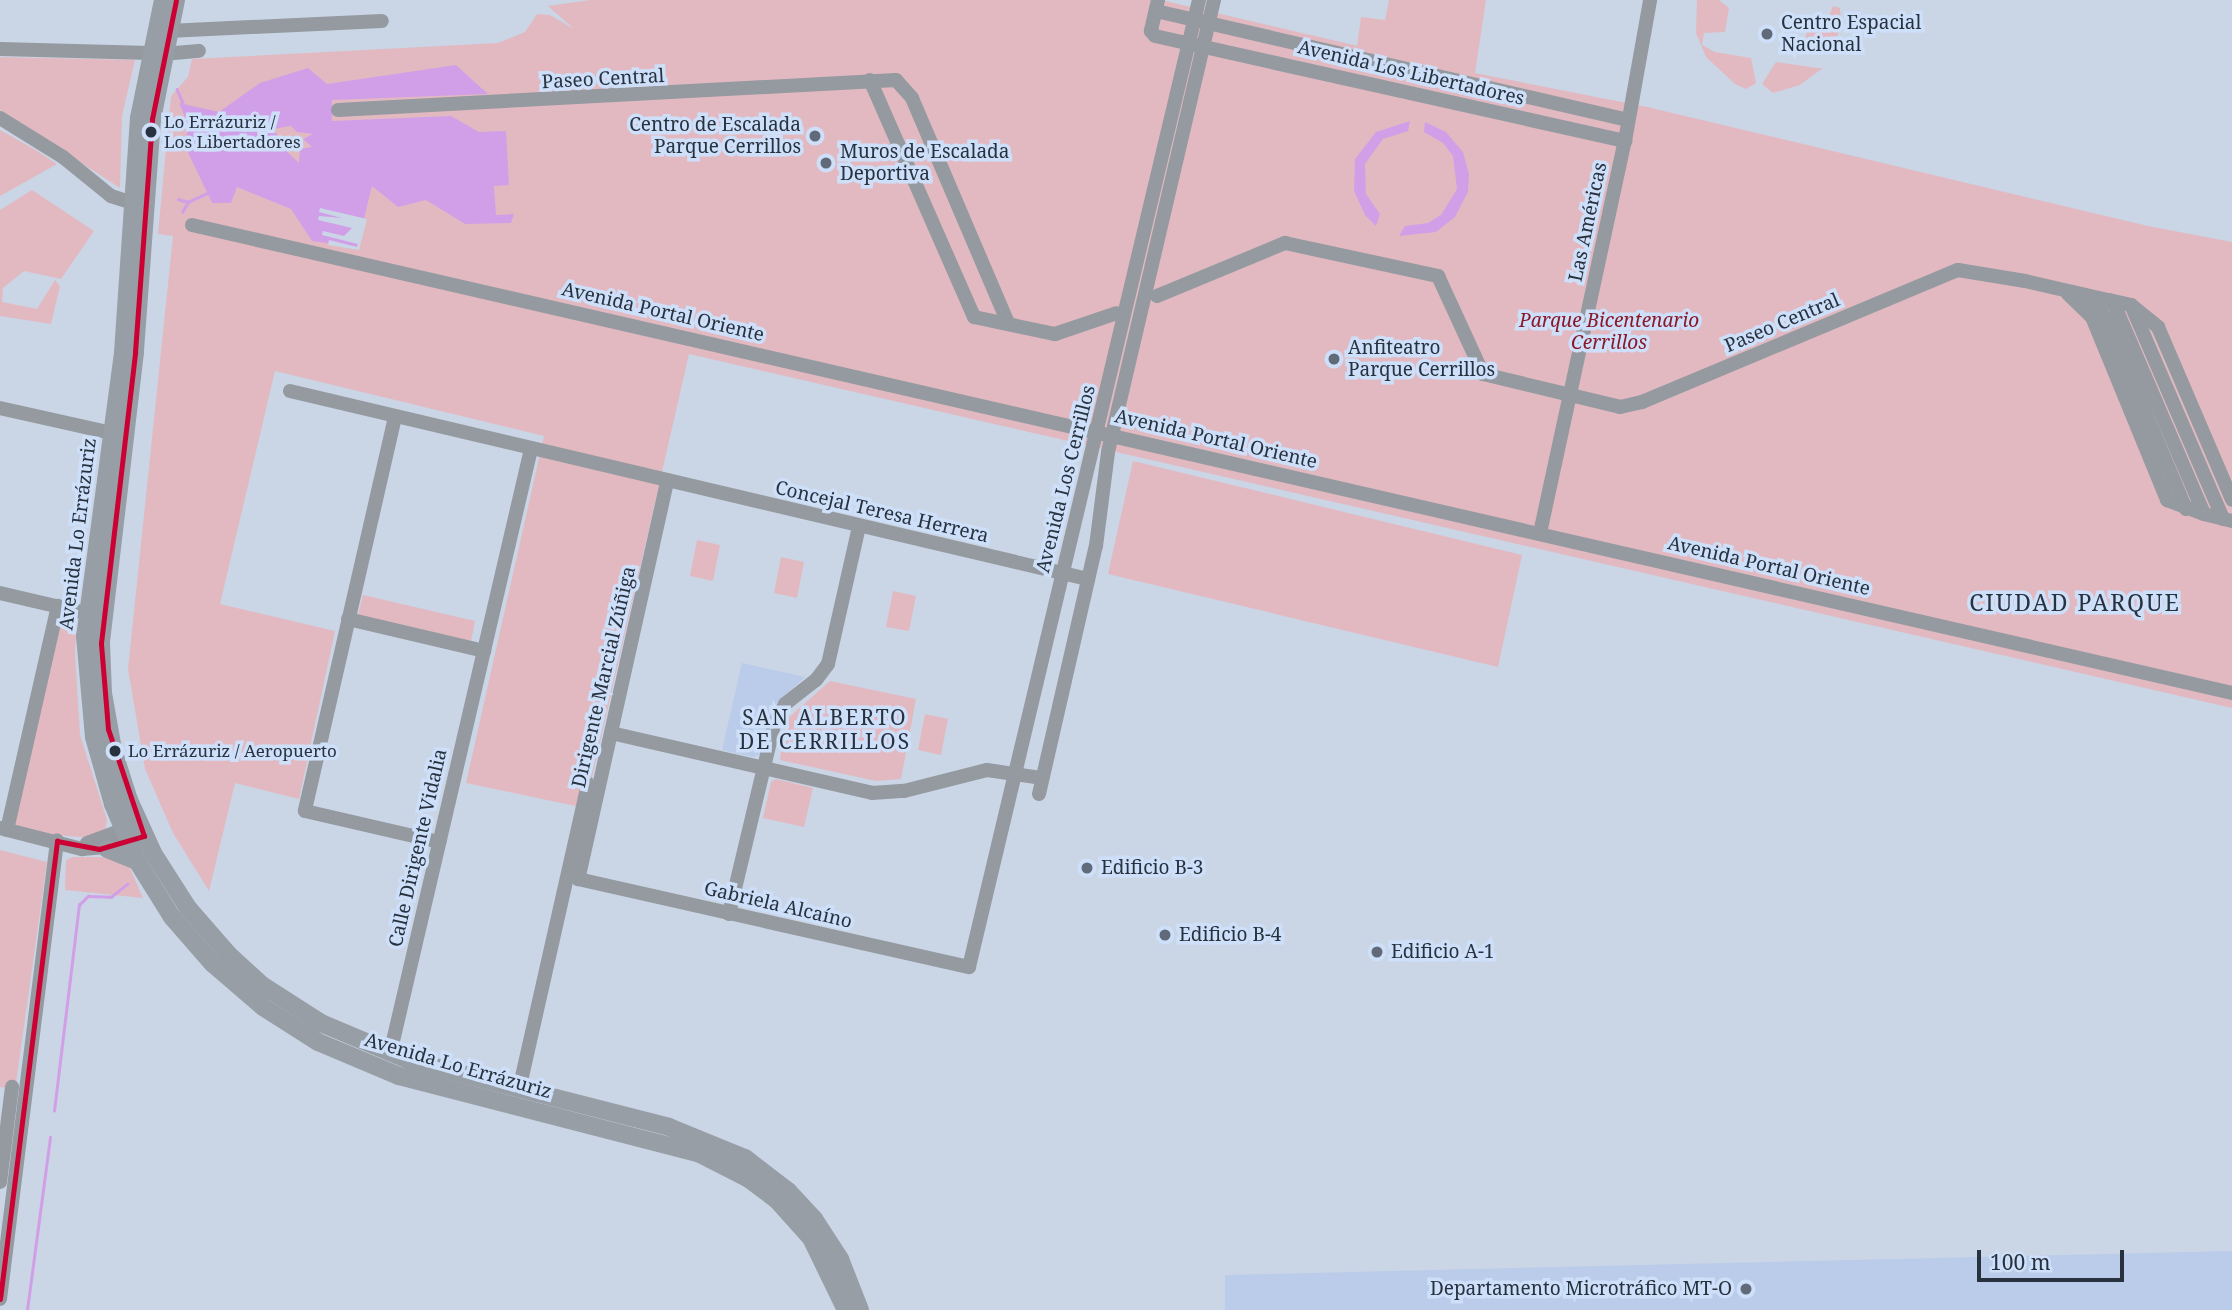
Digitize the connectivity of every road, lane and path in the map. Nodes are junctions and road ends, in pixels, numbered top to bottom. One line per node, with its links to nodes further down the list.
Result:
1 (163, 0): 13 (main road, Avenida Lo Errázuriz)
2 (176, 0): 9 (main road, Avenida Lo Errázuriz)
3 (1199, 0): 7 (street, Avenida Los Cerrillos)
4 (1214, 0): 7 (street, Avenida Los Cerrillos)
5 (1650, 0): 17 (street, Las Américas)
6 (1157, 6): 7 (street, Avenida Los Libertadores); 10 (street, Avenida Los Libertadores)
7 (1202, 20): 10 (street, Avenida Los Cerrillos); 17 (street, Avenida Los Libertadores)
8 (382, 21): 9 (street)
9 (168, 31): 13 (main road, Avenida Lo Errázuriz)
10 (1196, 44): 18 (street, Avenida Los Libertadores); 33 (street, Avenida Los Cerrillos)
11 (0, 49): 13 (street)
12 (199, 51): 13 (street)
13 (156, 54): 19 (main road, Avenida Lo Errázuriz); 57 (main road, Avenida Lo Errázuriz)
14 (870, 79): 15 (street, Paseo Central); 27 (street); 27 (street, Paseo Central)
15 (338, 110)
16 (0, 118): 19 (street)
17 (1628, 120): 18 (street, Las Américas)
18 (1625, 141): 29 (street, Las Américas)
19 (133, 203): 32 (main road, Avenida Lo Errázuriz)
20 (192, 225): 33 (street, Avenida Portal Oriente)
21 (2064, 291): 23 (street, Paseo Central); 29 (street, Paseo Central); 37 (street)
22 (1157, 296): 29 (street, Paseo Central)
23 (2087, 296): 24 (street, Paseo Central); 37 (street)
24 (2108, 300): 25 (street, Paseo Central); 38 (street)
25 (2131, 305): 36 (street); 39 (street)
26 (1117, 313): 27 (street)
27 (1008, 323)
28 (290, 391): 31 (street, Concejal Teresa Herrera)
29 (1571, 396): 41 (street, Las Américas)
30 (0, 408): 32 (street)
31 (395, 417): 34 (street, Concejal Teresa Herrera); 47 (street)
32 (112, 433): 46 (main road, Avenida Lo Errázuriz)
33 (1106, 433): 41 (street, Avenida Portal Oriente); 42 (street, Avenida Los Cerrillos); 43 (street, Avenida Los Cerrillos)
34 (531, 449): 35 (street, Concejal Teresa Herrera); 48 (street, Calle Dirigente Vidalia)
35 (667, 482): 40 (street, Concejal Teresa Herrera); 50 (street, Dirigente Marcial Zúñiga)
36 (2232, 500)
37 (2186, 509): 38 (street)
38 (2204, 514): 39 (street)
39 (2228, 520)
40 (859, 526): 42 (street, Concejal Teresa Herrera); 51 (street)
41 (1540, 533): 49 (street, Avenida Portal Oriente)
42 (1061, 572): 43 (street, Concejal Teresa Herrera); 52 (street, Avenida Los Cerrillos)
43 (1088, 579): 53 (street, Avenida Los Cerrillos)
44 (0, 593): 45 (street)
45 (58, 606): 46 (street); 56 (street)
46 (86, 613): 57 (main road, Avenida Lo Errázuriz)
47 (348, 619): 48 (street); 59 (street)
48 (484, 650): 59 (street, Calle Dirigente Vidalia)
49 (2232, 692)
50 (611, 733): 51 (street); 63 (street, Dirigente Marcial Zúñiga)
51 (764, 767): 52 (street); 64 (street)
52 (1015, 772): 53 (street); 65 (street, Avenida Los Cerrillos)
53 (1042, 778): 55 (street, Avenida Los Cerrillos)
54 (588, 784): 68 (street)
55 (1039, 794)
56 (3, 829): 58 (street)
57 (133, 833): 60 (street); 61 (street); 62 (main road, Avenida Lo Errázuriz); 66 (main road, Avenida Lo Errázuriz)
58 (57, 841): 60 (street); 71 (street)
59 (439, 842): 66 (street, Calle Dirigente Vidalia)
60 (75, 845): 61 (street)
61 (107, 849): 62 (main road)
62 (137, 861): 72 (main road, Avenida Lo Errázuriz)
63 (579, 879): 64 (street, Gabriela Alcaíno)
64 (729, 914): 65 (street, Gabriela Alcaíno)
65 (969, 967)
66 (390, 1054): 68 (main road, Avenida Lo Errázuriz)
67 (7, 1090): 69 (street)
68 (519, 1090): 73 (main road, Avenida Lo Errázuriz)
69 (2, 1147): 70 (street)
70 (0, 1182)
71 (0, 1299)
72 (846, 1310)
73 (860, 1310)

